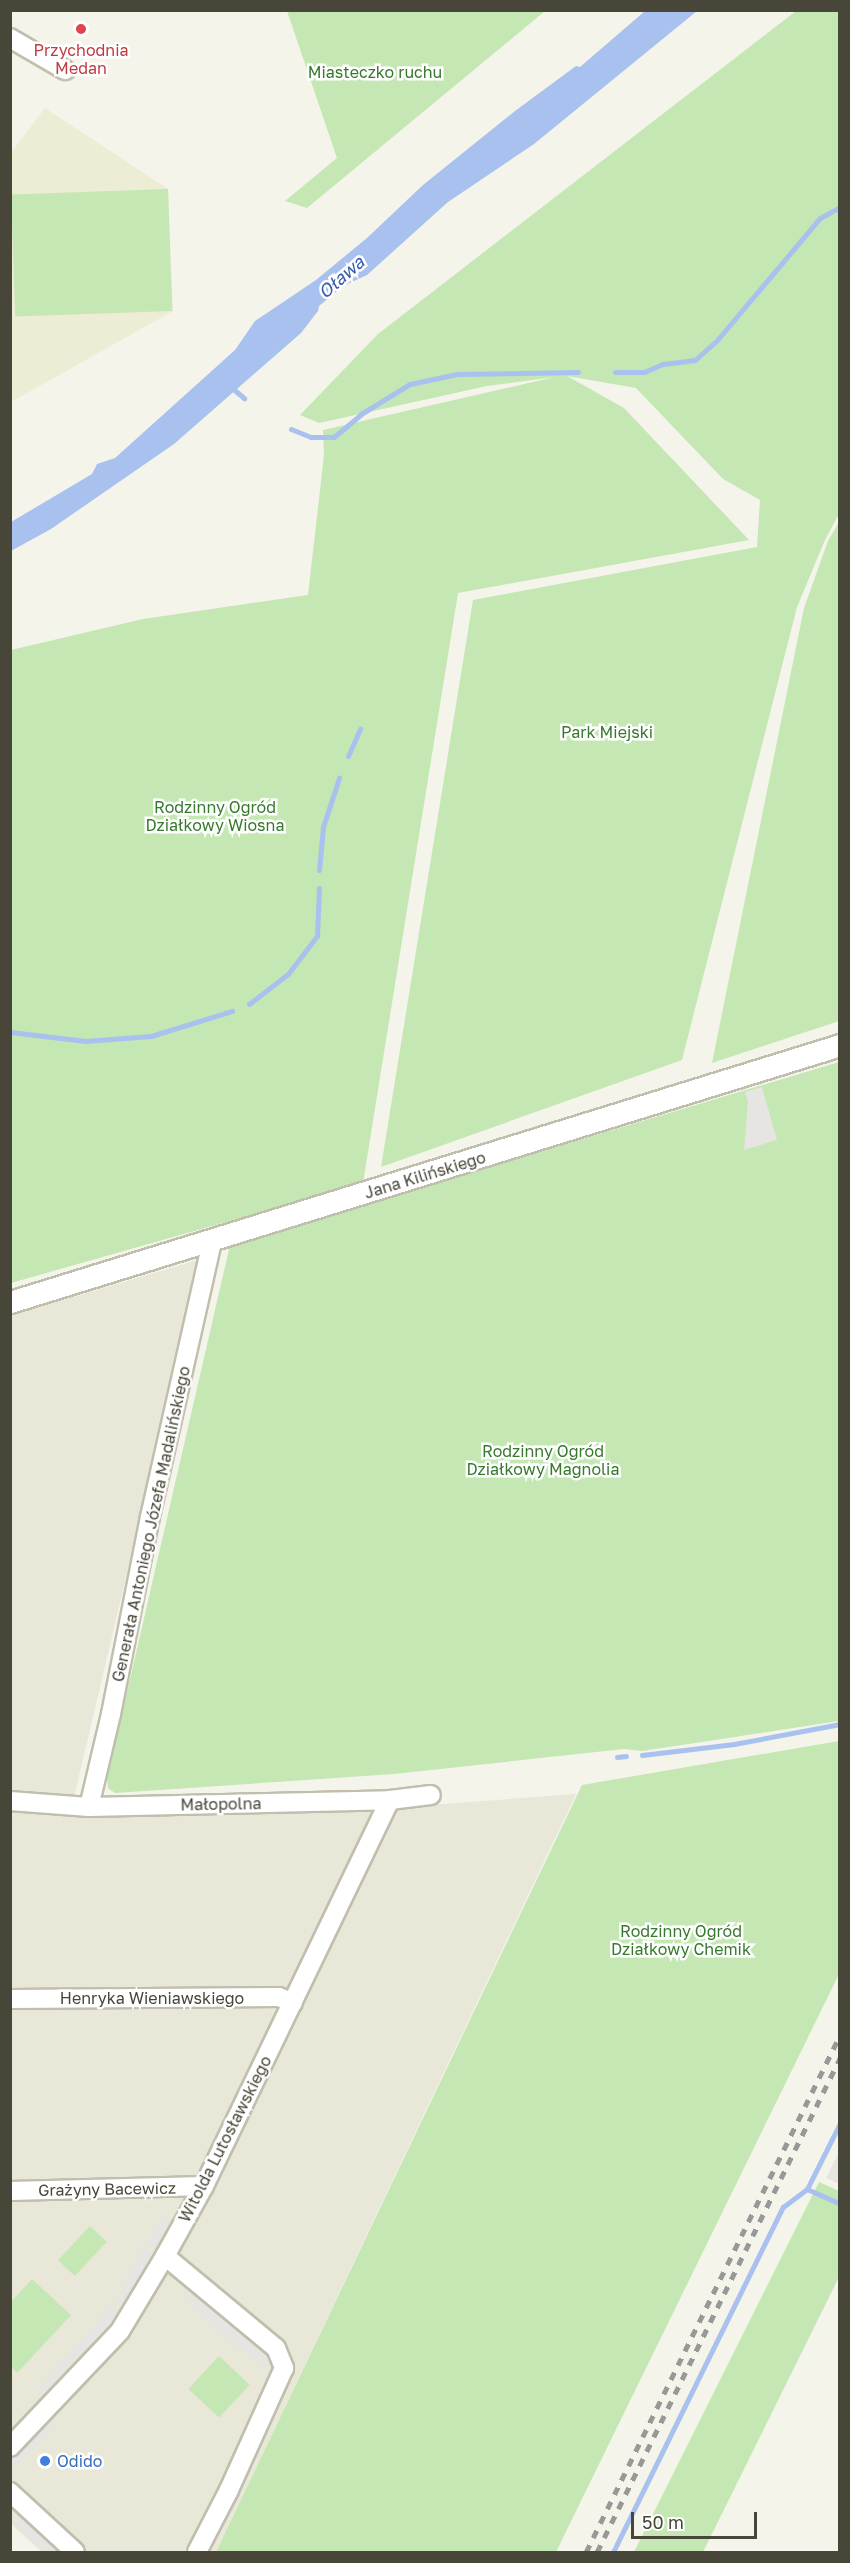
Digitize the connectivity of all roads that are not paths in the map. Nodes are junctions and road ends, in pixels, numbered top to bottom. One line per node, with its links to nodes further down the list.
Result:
1 (10, 38): 2 (street)
2 (65, 70)
3 (840, 1045): 4 (street, Jana Kilińskiego)
4 (212, 1241): 5 (street, Jana Kilińskiego); 9 (street, Generała Antoniego Józefa Madalińskiego)
5 (10, 1302)
6 (431, 1795): 7 (street, Małopolna)
7 (390, 1800): 9 (street, Małopolna); 11 (street, Witolda Lutosławskiego)
8 (10, 1801): 9 (street, Małopolna)
9 (89, 1807)
10 (10, 1999): 11 (street, Henryka Wieniawskiego)
11 (293, 2003): 12 (street, Witolda Lutosławskiego)
12 (204, 2187): 13 (street, Grażyny Bacewicz); 14 (street, Witolda Lutosławskiego)
13 (10, 2191)
14 (165, 2256): 15 (street, Witolda Lutosławskiego); 18 (street)
15 (10, 2447)
16 (10, 2492): 17 (street)
17 (75, 2553)
18 (197, 2553)

